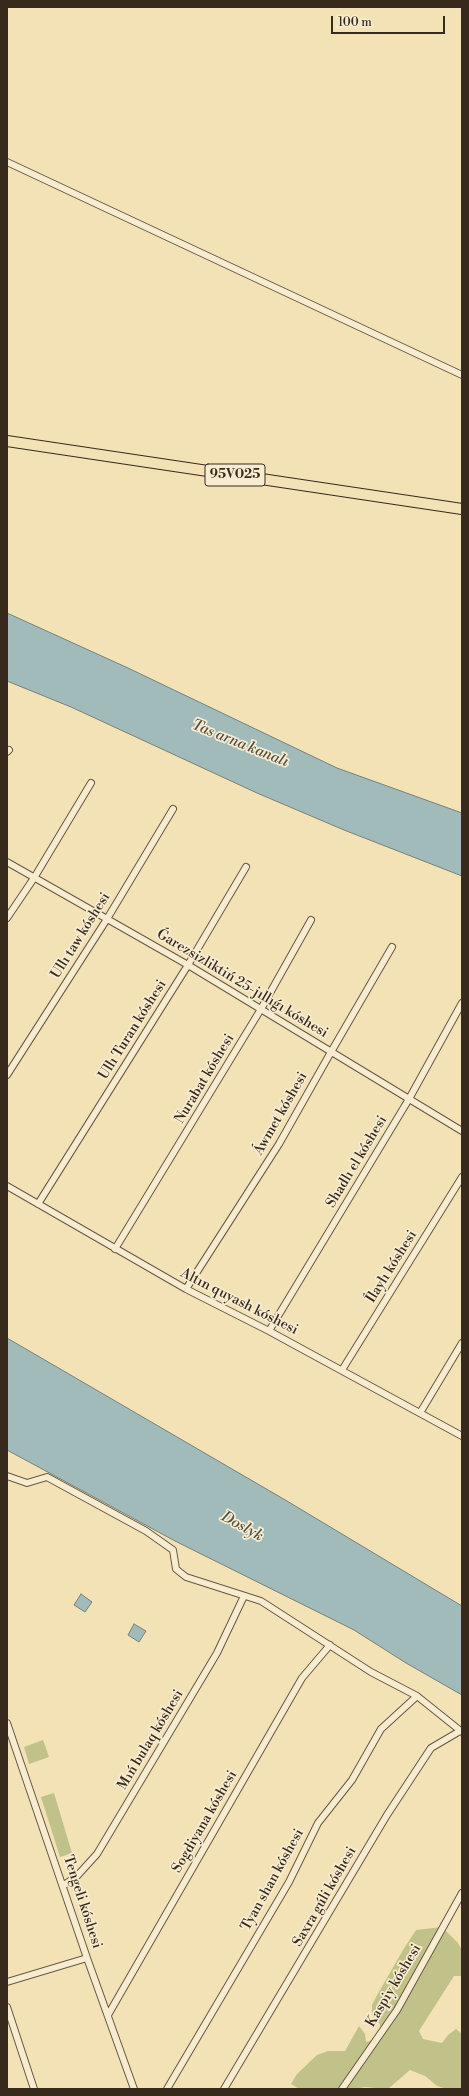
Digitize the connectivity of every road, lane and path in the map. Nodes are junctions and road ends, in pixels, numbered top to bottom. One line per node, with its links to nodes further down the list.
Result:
1 (7, 162): 2 (street)
2 (462, 375)
3 (7, 441): 4 (main road, 95V025)
4 (462, 509)
5 (91, 783): 9 (street)
6 (173, 809): 11 (street, Ullı taw kóshesi)
7 (7, 862): 9 (street, Ǵarezsizliktiń 25-jıllıǵı kóshesi)
8 (246, 866): 14 (street, Ullı Turan kóshesi)
9 (34, 878): 10 (street); 11 (street, Ǵarezsizliktiń 25-jıllıǵı kóshesi)
10 (7, 918)
11 (107, 919): 14 (street, Ǵarezsizliktiń 25-jıllıǵı kóshesi); 18 (street, Ullı taw kóshesi)
12 (311, 920): 16 (street, Nurabat kóshesi)
13 (392, 948): 17 (street, Áwmet kóshesi)
14 (188, 965): 16 (street, Ǵarezsizliktiń 25-jıllıǵı kóshesi); 23 (street, Ullı Turan kóshesi)
15 (462, 1004): 19 (street, Shadlı el kóshesi)
16 (261, 1009): 17 (street, Ǵarezsizliktiń 25-jıllıǵı kóshesi); 24 (street, Nurabat kóshesi)
17 (331, 1052): 19 (street, Ǵarezsizliktiń 25-jıllıǵı kóshesi); 25 (street, Áwmet kóshesi)
18 (7, 1075)
19 (409, 1099): 20 (street, Ǵarezsizliktiń 25-jıllıǵı kóshesi); 26 (street, Shadlı el kóshesi)
20 (462, 1131)
21 (462, 1177): 28 (street, Ílaylı kóshesi)
22 (7, 1186): 23 (street, Altın quyash kóshesi)
23 (38, 1204): 24 (street, Altın quyash kóshesi)
24 (115, 1248): 25 (street, Altın quyash kóshesi)
25 (186, 1289): 26 (street, Altın quyash kóshesi)
26 (269, 1331): 28 (street, Altın quyash kóshesi)
27 (462, 1343): 29 (street)
28 (342, 1370): 29 (street, Altın quyash kóshesi)
29 (420, 1413): 30 (street, Altın quyash kóshesi)
30 (462, 1436)
31 (7, 1476): 32 (street)
32 (244, 1596): 33 (street); 37 (street, Mıń bulaq kóshesi)
33 (330, 1645): 34 (street); 42 (street, Sogdiyana kóshesi)
34 (417, 1696): 36 (street); 45 (street, Tyan shan kóshesi)
35 (7, 1723): 37 (street, Tengeli kóshesi)
36 (461, 1732): 46 (street, Saxra gúli kóshesi)
37 (64, 1885): 39 (street, Tengeli kóshesi)
38 (462, 1893): 47 (street, Kaspiy kóshesi)
39 (87, 1958): 40 (street); 42 (street, Tengeli kóshesi)
40 (7, 1982)
41 (7, 2008): 43 (street)
42 (108, 2015): 44 (street, Tengeli kóshesi)
43 (34, 2089)
44 (134, 2089)
45 (167, 2089)
46 (224, 2089)
47 (342, 2089)

